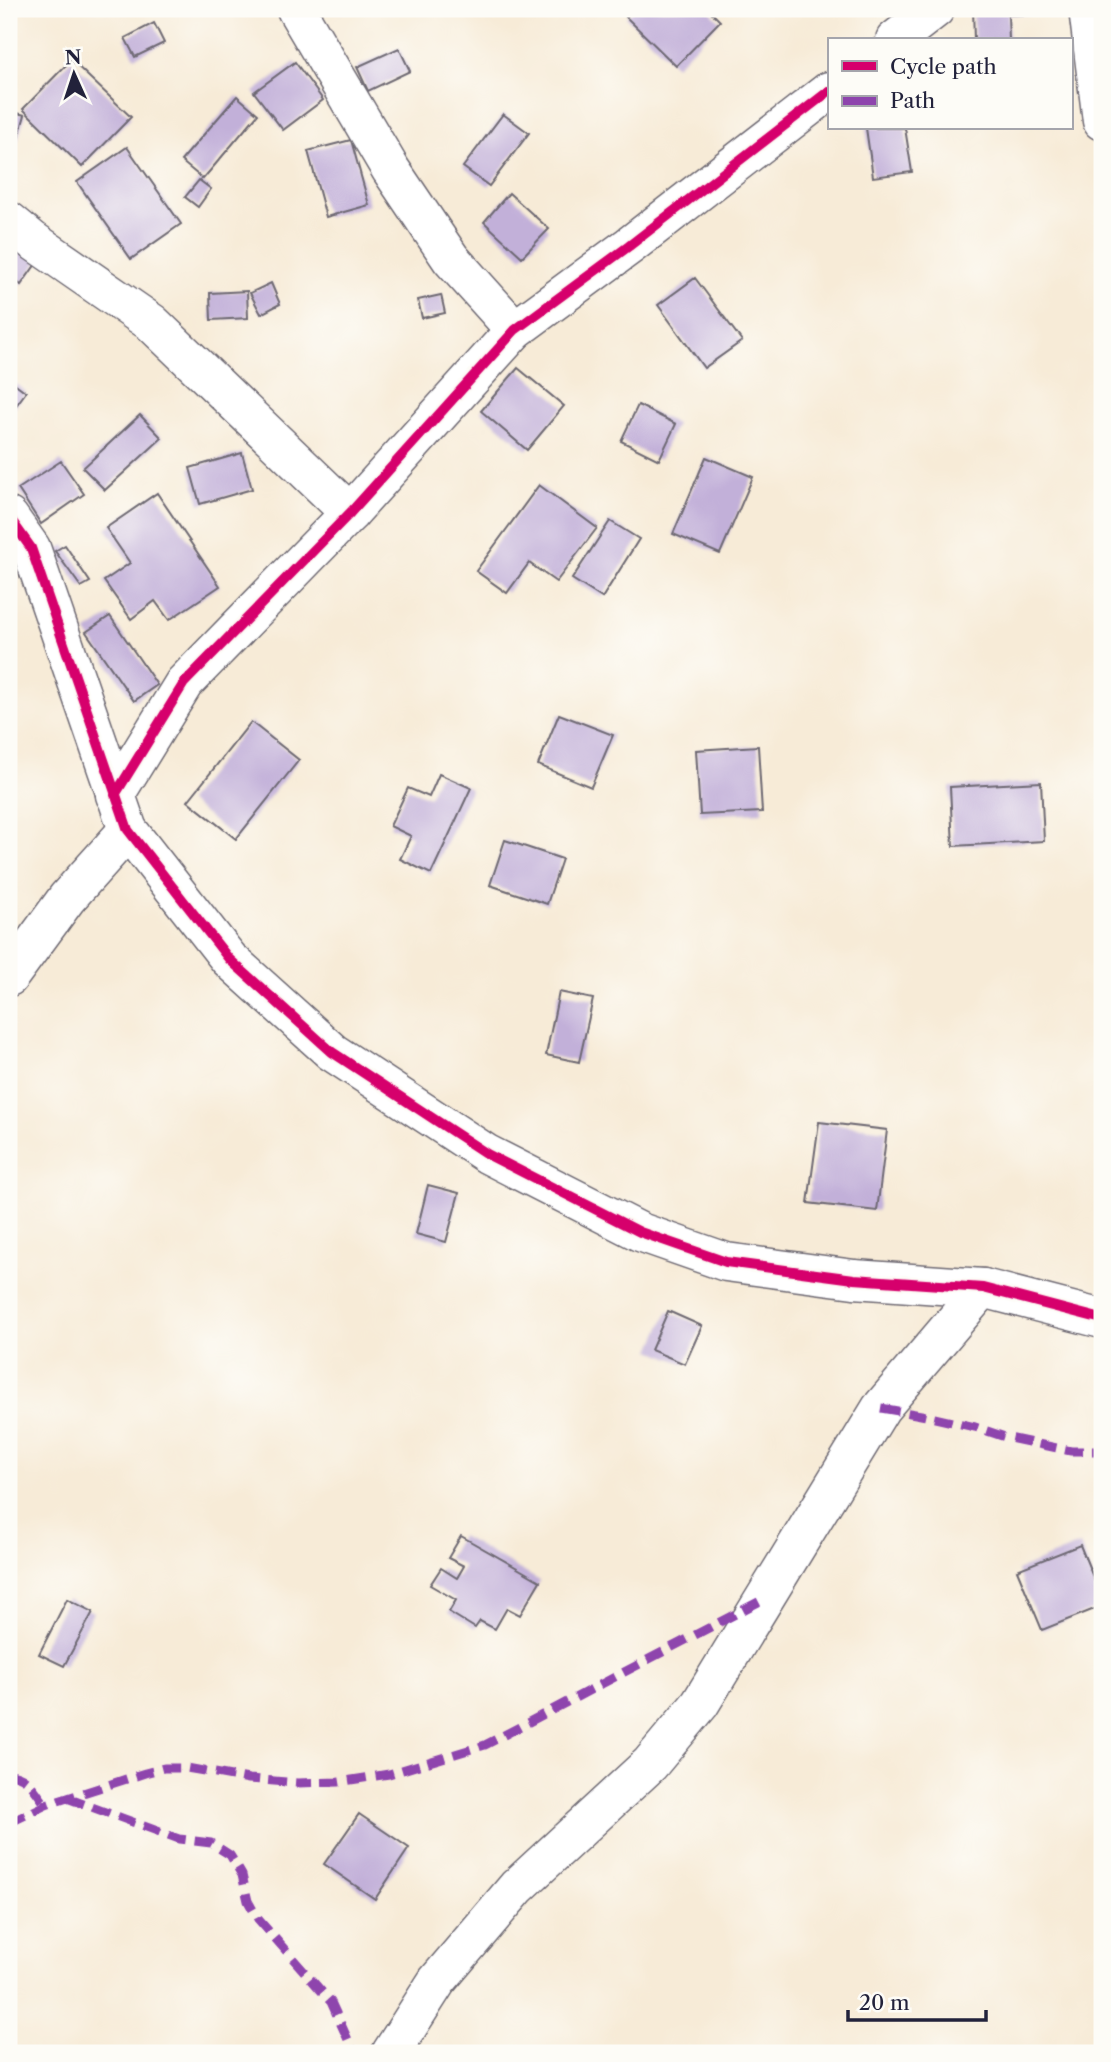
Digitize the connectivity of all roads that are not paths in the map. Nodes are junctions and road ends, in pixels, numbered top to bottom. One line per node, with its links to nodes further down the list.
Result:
1 (296, 9): 8 (street)
2 (935, 9): 4 (street)
3 (1088, 9): 6 (street)
4 (898, 38)
5 (828, 92): 8 (street)
6 (1102, 121)
7 (9, 221): 9 (street)
8 (515, 330): 9 (street)
9 (350, 513): 11 (street)
10 (9, 517): 11 (street)
11 (122, 813): 12 (street); 13 (street)
12 (9, 977)
13 (983, 1288): 14 (street); 15 (street)
14 (1102, 1319)
15 (391, 2053)

